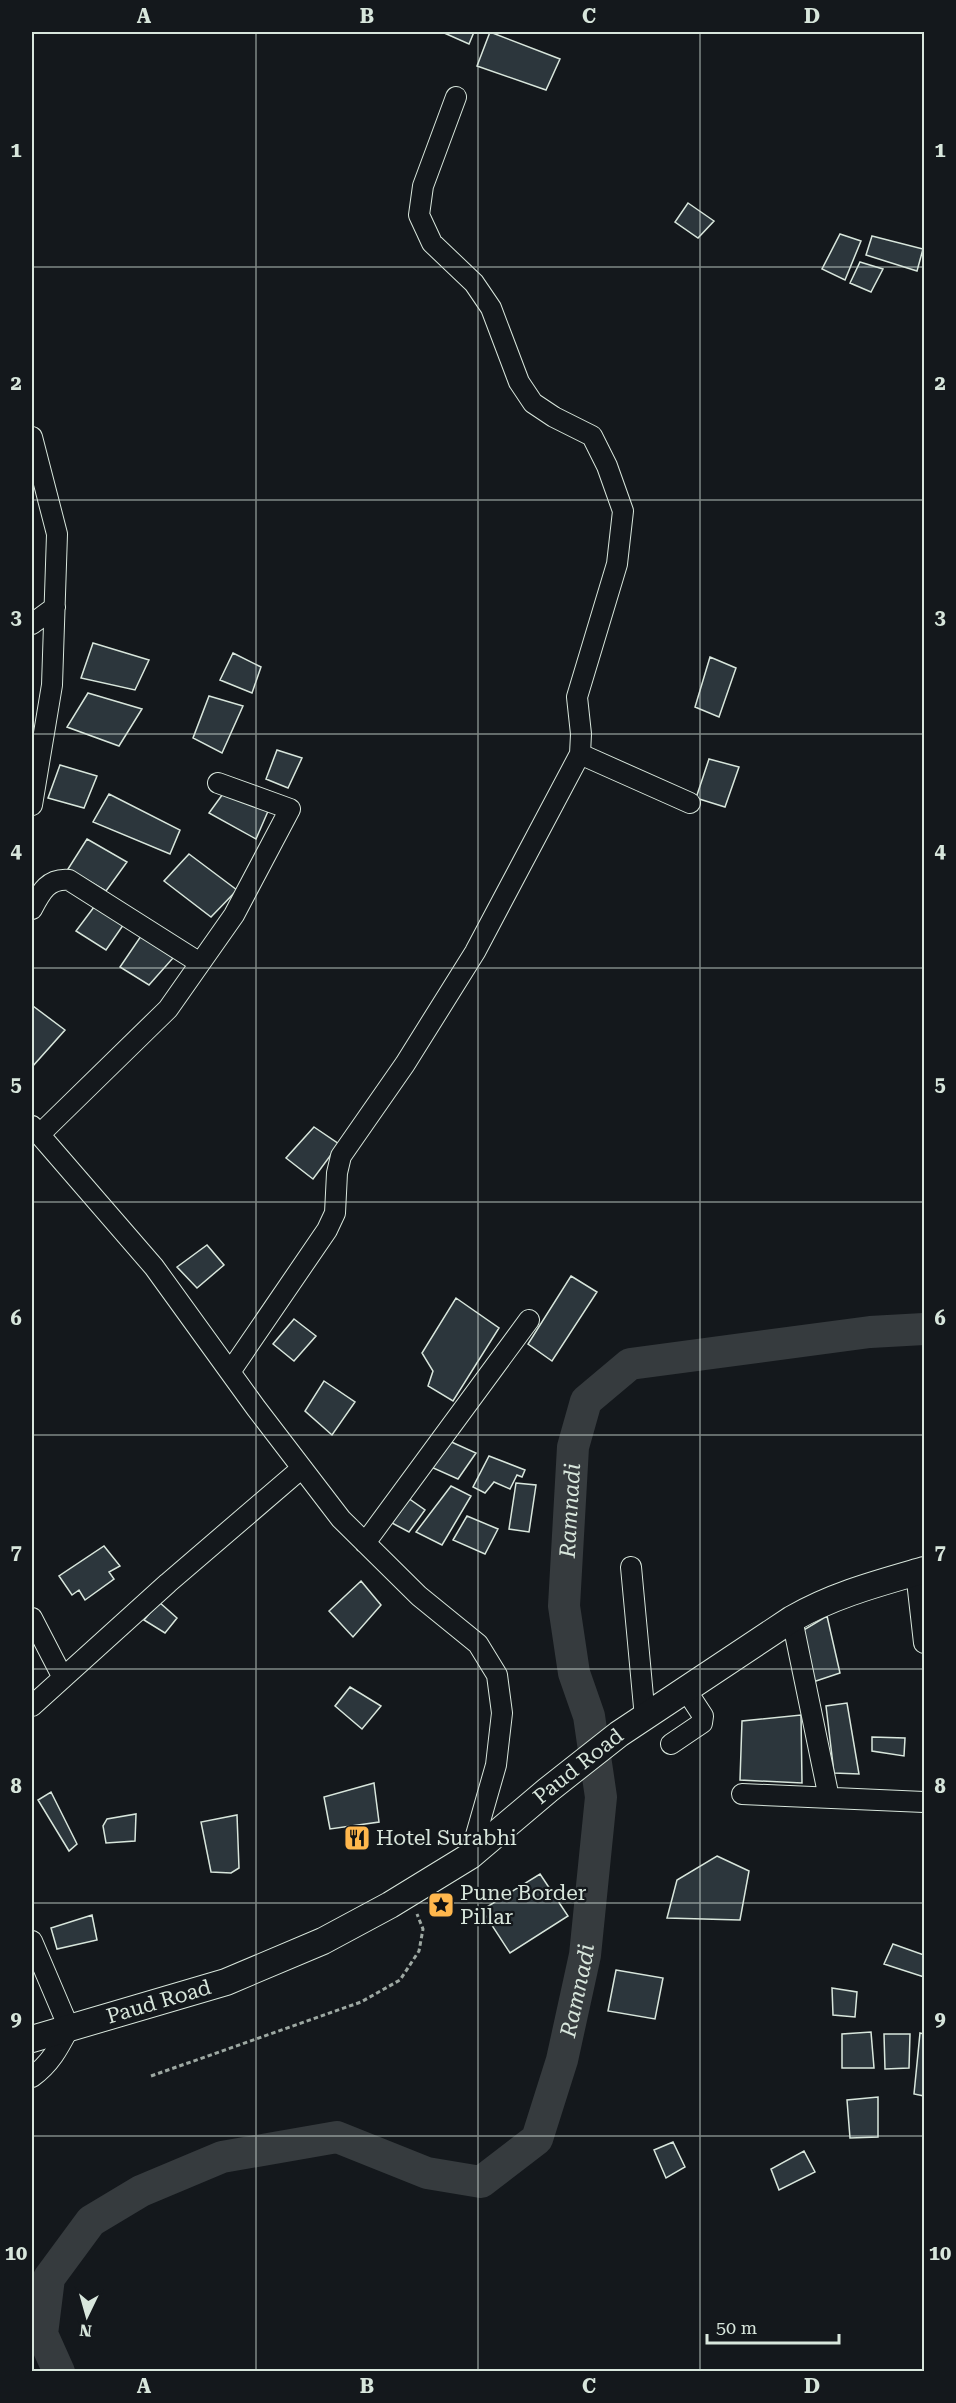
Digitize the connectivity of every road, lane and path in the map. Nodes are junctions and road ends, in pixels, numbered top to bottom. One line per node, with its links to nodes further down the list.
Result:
1 (456, 97): 5 (street)
2 (32, 437): 3 (street)
3 (55, 608): 4 (street); 8 (street)
4 (32, 624)
5 (580, 754): 7 (street); 13 (street)
6 (218, 783): 10 (street)
7 (690, 803)
8 (32, 805)
9 (32, 909): 10 (street)
10 (200, 963): 11 (street)
11 (35, 1131): 13 (street)
12 (529, 1320): 15 (street)
13 (230, 1372): 14 (street)
14 (302, 1468): 15 (street); 21 (street)
15 (366, 1543): 29 (street)
16 (631, 1568): 24 (street)
17 (920, 1571): 19 (main road, Paud Road); 20 (street)
18 (32, 1617): 21 (street)
19 (792, 1619): 22 (main road, Paud Road); 27 (street)
20 (924, 1643)
21 (63, 1678): 23 (street)
22 (686, 1690): 24 (main road, Paud Road); 25 (street)
23 (32, 1706)
24 (645, 1718): 29 (main road, Paud Road)
25 (670, 1744)
26 (742, 1794): 27 (street)
27 (829, 1798): 28 (street)
28 (924, 1802)
29 (470, 1856): 30 (main road, Paud Road)
30 (409, 1893): 32 (main road, Paud Road); 34 (path)
31 (32, 1941): 32 (street)
32 (69, 2028): 33 (main road, Paud Road); 35 (street)
33 (32, 2039)
34 (151, 2076)
35 (32, 2078)

